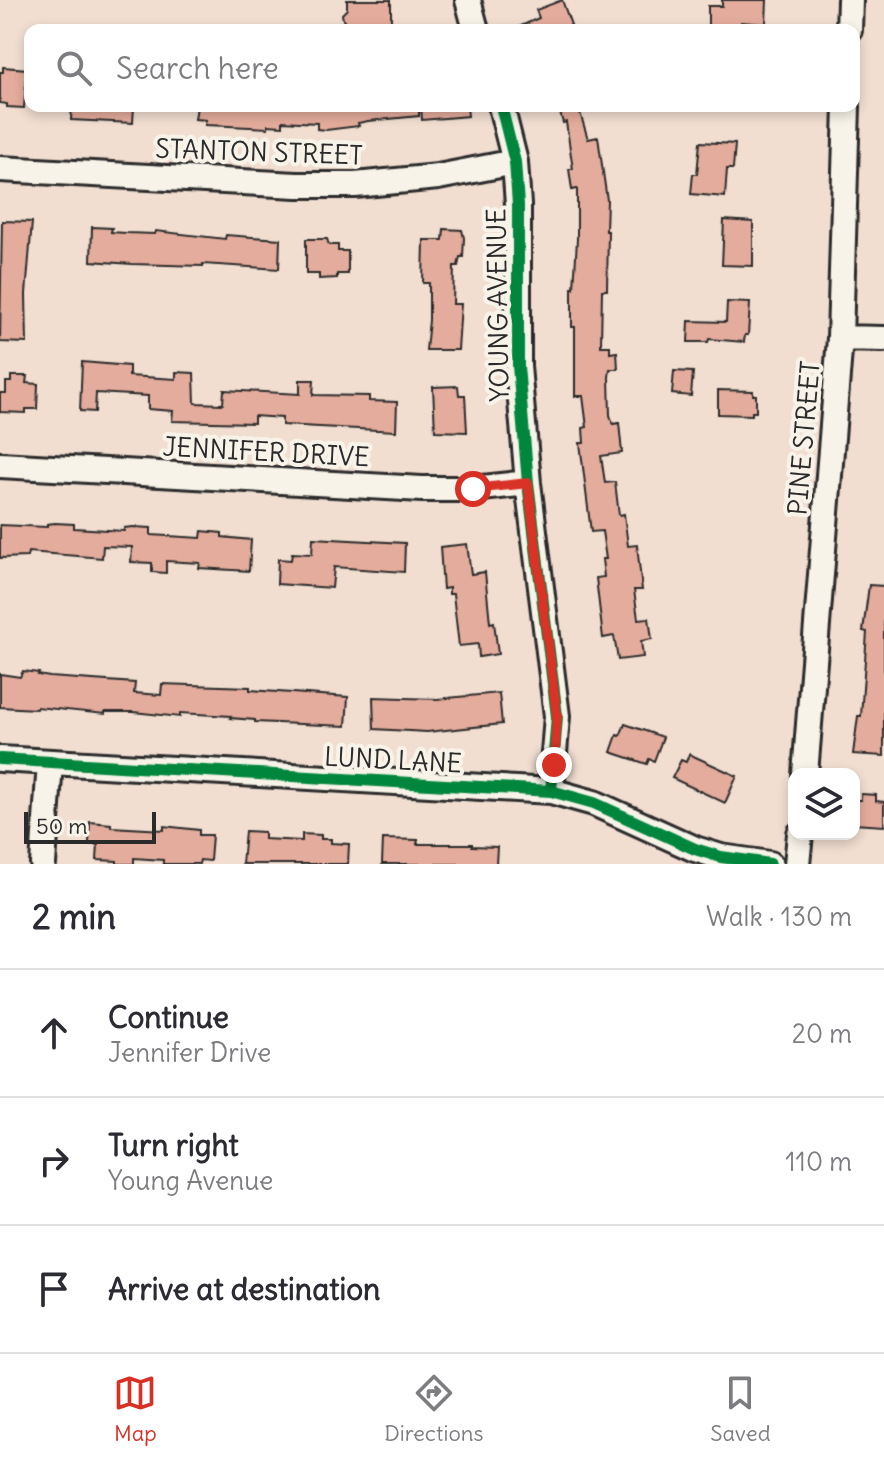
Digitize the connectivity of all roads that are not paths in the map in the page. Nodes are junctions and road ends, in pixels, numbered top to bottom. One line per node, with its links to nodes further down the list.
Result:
1 (468, 0): 3 (street)
2 (850, 0): 4 (street)
3 (474, 24)
4 (849, 24)
5 (502, 112): 7 (street, YOUNG AVENUE)
6 (847, 112): 9 (street, PINE STREET)
7 (515, 162): 8 (street, STANTON STREET); 12 (street, YOUNG AVENUE)
8 (0, 169)
9 (840, 338): 10 (street); 15 (street, PINE STREET)
10 (884, 339)
11 (0, 465): 12 (street, JENNIFER DRIVE)
12 (528, 483): 16 (street, YOUNG AVENUE)
13 (0, 759): 14 (street, LUND LANE)
14 (50, 762): 16 (street, LUND LANE); 18 (street)
15 (805, 768)
16 (551, 791): 19 (street, LUND LANE)
17 (799, 840): 20 (street)
18 (43, 864)
19 (770, 864)
20 (797, 864)

